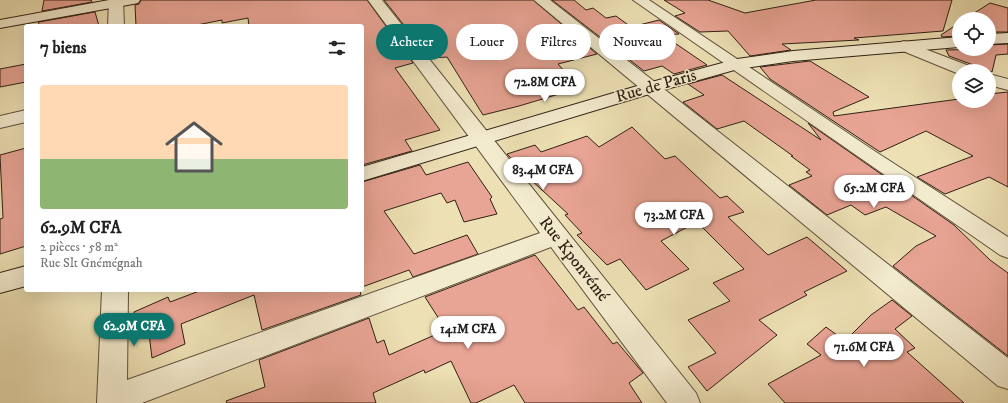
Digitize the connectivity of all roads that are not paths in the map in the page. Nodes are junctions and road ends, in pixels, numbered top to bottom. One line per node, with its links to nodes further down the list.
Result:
1 (133, 0): 5 (street)
2 (375, 0): 19 (street, Rue Kponvémé)
3 (541, 0): 16 (street)
4 (640, 0): 12 (street)
5 (116, 2): 6 (street); 7 (street)
6 (0, 24)
7 (116, 24)
8 (1008, 38): 9 (street)
9 (996, 39)
10 (952, 43): 11 (street, Rue de Paris)
11 (904, 46): 12 (street, Rue de Paris); 13 (street)
12 (737, 64): 16 (street, Rue de Paris); 22 (street)
13 (952, 65)
14 (996, 81): 15 (street)
15 (1008, 85)
16 (650, 88): 19 (street, Rue de Paris); 26 (street)
17 (24, 116): 18 (street)
18 (0, 122)
19 (481, 138): 20 (street, Rue de Paris); 21 (street, Rue Kponvémé)
20 (364, 173)
21 (557, 236): 27 (street); 28 (street, Rue Kponvémé)
22 (1008, 249)
23 (24, 277): 24 (street)
24 (0, 283)
25 (115, 292): 27 (street)
26 (1008, 376)
27 (112, 402)
28 (686, 403)

